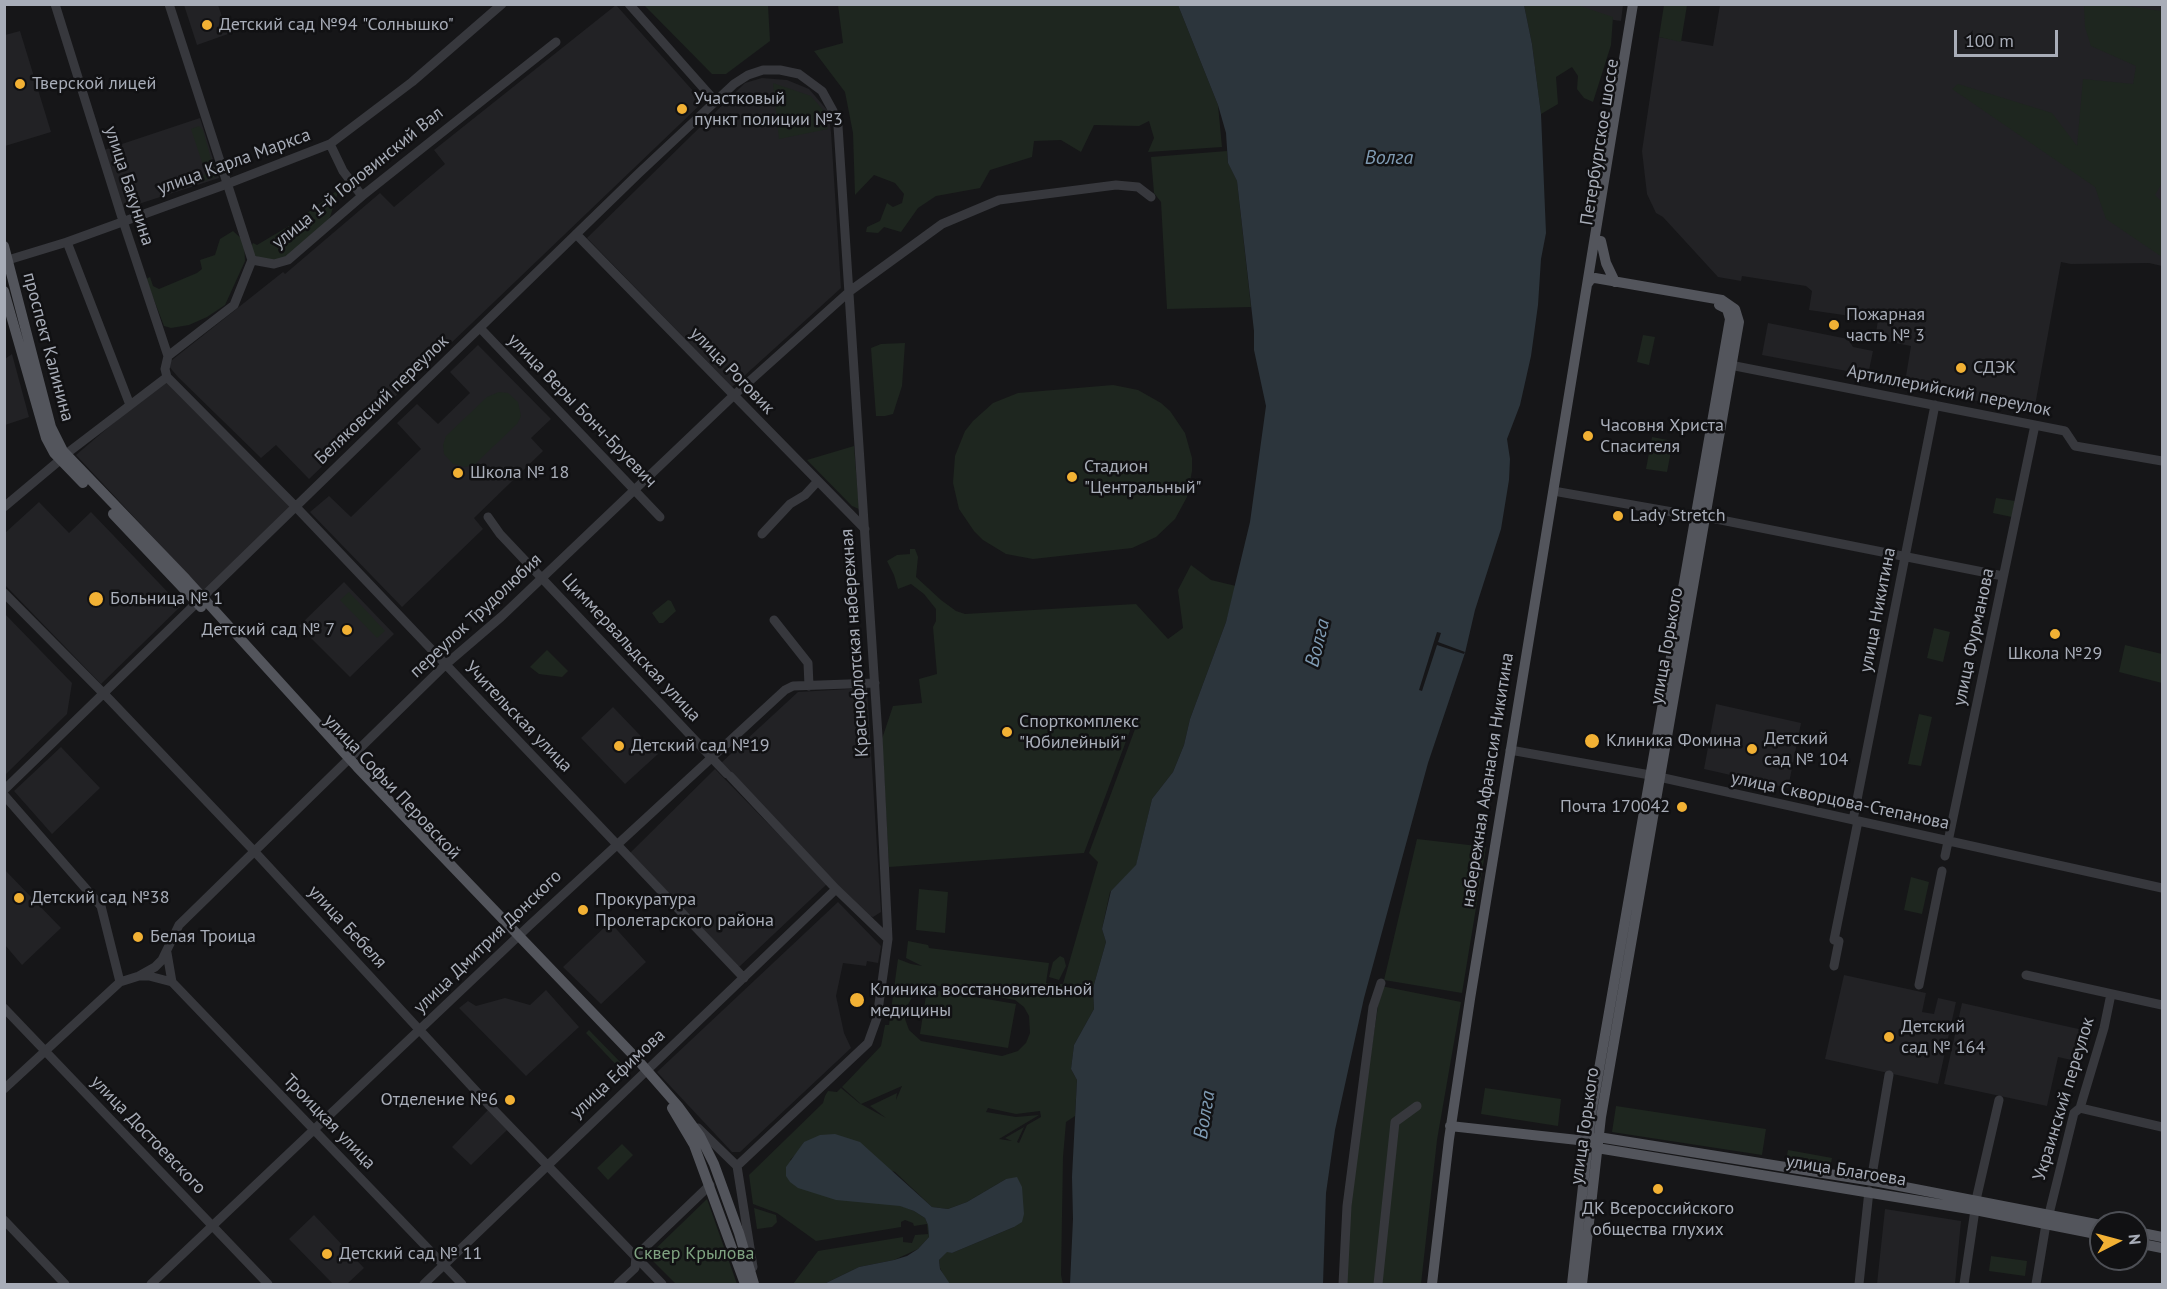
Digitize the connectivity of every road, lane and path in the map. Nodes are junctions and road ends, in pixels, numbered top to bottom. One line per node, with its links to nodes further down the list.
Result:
1 (55, 4): 14 (street, улица Бакунина)
2 (169, 4): 11 (street)
3 (502, 4): 10 (street, улица Карла Маркса)
4 (629, 4): 9 (street)
5 (1633, 4): 21 (main road, Петербургское шоссе)
6 (1639, 4): 16 (main road, Петербургское шоссе)
7 (556, 42): 12 (street, улица 1-й Головинский Вал)
8 (799, 74): 9 (street, Беляковский переулок); 23 (street, Краснофлотская набережная)
9 (715, 101): 15 (street, Беляковский переулок)
10 (330, 144): 11 (street, улица Карла Маркса); 12 (street)
11 (227, 184): 14 (street, улица Карла Маркса); 19 (street)
12 (362, 196): 19 (street, улица 1-й Головинский Вал)
13 (1151, 197): 23 (street, переулок Трудолюбия)
14 (123, 221): 17 (street, улица Карла Маркса); 26 (street, улица Бакунина)
15 (576, 234): 25 (street, Беляковский переулок); 29 (street, улица Роговик)
16 (1601, 241): 21 (main road, Петербургское шоссе); 22 (main road)
17 (67, 242): 20 (street, улица Карла Маркса); 30 (street)
18 (4, 246): 20 (main road, проспект Калинина)
19 (252, 260): 26 (street, улица 1-й Головинский Вал)
20 (5, 263): 33 (main road, проспект Калинина)
21 (1592, 282): 22 (main road, улица Горького); 27 (main road, улица Горького); 37 (main road, набережная Афанасия Никитина); 55 (main road, набережная Афанасия Никитина)
22 (1615, 282): 27 (main road, улица Горького)
23 (850, 291): 29 (street, переулок Трудолюбия); 43 (street, Краснофлотская набережная)
24 (5, 295): 33 (main road, проспект Калинина)
25 (480, 328): 36 (street, улица Веры Бонч-Бруевич); 39 (street, Беляковский переулок)
26 (168, 356): 28 (street, улица Бакунина)
27 (1727, 364): 31 (street, Артиллерийский переулок); 40 (main road, улица Горького)
28 (167, 377): 30 (street); 39 (street, Учительская улица)
29 (733, 396): 35 (street, улица Роговик); 36 (street, переулок Трудолюбия)
30 (130, 405): 33 (street)
31 (1935, 405): 32 (street, Артиллерийский переулок); 45 (street, улица Никитина)
32 (2035, 425): 34 (street, Артиллерийский переулок); 46 (street, улица Фурманова)
33 (63, 457): 38 (street); 49 (main road, улица Софьи Перовской)
34 (2163, 461)
35 (817, 482): 43 (street, улица Роговик); 44 (street)
36 (634, 490): 42 (street, улица Веры Бонч-Бруевич); 47 (street, переулок Трудолюбия)
37 (1559, 492): 40 (street); 55 (main road, набережная Афанасия Никитина)
38 (4, 507)
39 (296, 507): 49 (street, Беляковский переулок); 51 (street, Учительская улица)
40 (1701, 516): 45 (street); 58 (main road, улица Горького)
41 (488, 517): 47 (street, Циммервальдская улица)
42 (660, 517)
43 (865, 529): 52 (street, Краснофлотская набережная)
44 (762, 534)
45 (1905, 556): 46 (street); 61 (street, улица Никитина)
46 (2003, 576): 62 (street, улица Фурманова)
47 (542, 578): 51 (street, переулок Трудолюбия); 56 (street, Циммервальдская улица)
48 (4, 593): 54 (street, улица Бебеля)
49 (200, 600): 54 (street, Беляковский переулок); 57 (main road, улица Софьи Перовской)
50 (774, 620): 53 (street)
51 (445, 664): 57 (street, переулок Трудолюбия); 63 (street, Учительская улица)
52 (875, 683): 53 (street, улица Дмитрия Донского); 69 (street, Краснофлотская набережная)
53 (809, 686): 56 (street, улица Дмитрия Донского)
54 (104, 694): 59 (street, Беляковский переулок); 64 (street, улица Бебеля)
55 (1513, 750): 58 (street, улица Скворцова-Степанова); 94 (main road, набережная Афанасия Никитина)
56 (710, 756): 63 (street, улица Дмитрия Донского); 68 (street, Циммервальдская улица)
57 (347, 760): 64 (street, переулок Трудолюбия); 71 (main road, улица Софьи Перовской)
58 (1655, 777): 61 (street, улица Скворцова-Степанова); 98 (main road, улица Горького); 99 (main road, улица Горького)
59 (4, 789)
60 (4, 795): 78 (street)
61 (1856, 821): 62 (street, улица Скворцова-Степанова); 74 (street, улица Никитина)
62 (1948, 841): 65 (street, улица Фурманова); 67 (street, улица Скворцова-Степанова)
63 (617, 844): 71 (street, улица Дмитрия Донского); 77 (street, Учительская улица)
64 (255, 852): 73 (street, переулок Трудолюбия); 85 (street, улица Бебеля)
65 (1945, 856)
66 (1942, 871): 81 (street)
67 (2163, 888)
68 (836, 889): 70 (street, Циммервальдская улица); 77 (street, улица Ефимова)
69 (888, 913): 70 (street); 72 (street, Краснофлотская набережная)
70 (869, 921): 72 (street, Циммервальдская улица)
71 (518, 937): 85 (street, улица Дмитрия Донского); 87 (main road, улица Софьи Перовской)
72 (888, 939): 101 (street, Краснофлотская набережная)
73 (167, 953): 76 (street, переулок Трудолюбия); 79 (street)
74 (1834, 966)
75 (2026, 975): 82 (street)
76 (139, 976): 78 (street); 79 (street)
77 (744, 978): 87 (street, улица Ефимова)
78 (120, 982): 86 (street)
79 (172, 982): 96 (street, Троицкая улица)
80 (1381, 982): 122 (street)
81 (1919, 985)
82 (2111, 994): 83 (street); 92 (street, Украинский переулок)
83 (2163, 1005)
84 (4, 1008): 86 (street, улица Достоевского)
85 (419, 1031): 96 (street, улица Дмитрия Донского); 100 (street, улица Бебеля)
86 (45, 1050): 89 (street); 109 (street, улица Достоевского)
87 (645, 1072): 93 (main road, улица Софьи Перовской); 97 (main road, улица Софьи Перовской); 100 (street, улица Ефимова)
88 (1889, 1075): 103 (street)
89 (4, 1089)
90 (1999, 1100): 105 (street)
91 (1417, 1106): 123 (street)
92 (2080, 1108): 95 (street); 106 (street, Украинский переулок)
93 (688, 1118): 97 (main road, улица Софьи Перовской); 101 (street)
94 (1454, 1127): 98 (main road, улица Благоева); 124 (main road, набережная Афанасия Никитина); 125 (main road, набережная Афанасия Никитина)
95 (2163, 1127)
96 (314, 1130): 109 (street, улица Дмитрия Донского); 112 (street, Троицкая улица)
97 (696, 1139): 102 (main road); 104 (main road)
98 (1587, 1141): 99 (main road, улица Благоева); 126 (main road, улица Горького)
99 (1597, 1143): 103 (main road, улица Благоева); 127 (main road, улица Горького)
100 (546, 1165): 111 (street, улица Бебеля); 112 (street, улица Ефимова)
101 (737, 1166): 121 (street)
102 (710, 1185): 104 (main road); 111 (street); 120 (main road)
103 (1870, 1186): 105 (main road, улица Благоева); 128 (street)
104 (724, 1190): 121 (main road)
105 (1976, 1205): 106 (main road, улица Благоева); 129 (street)
106 (2048, 1219): 108 (main road, улица Благоева); 110 (main road, улица Благоева); 130 (street, Украинский переулок)
107 (4, 1220): 113 (street)
108 (2089, 1223)
109 (213, 1226): 114 (street, улица Дмитрия Донского); 115 (street, улица Достоевского)
110 (2089, 1231)
111 (636, 1256): 118 (street); 119 (street, улица Бебеля)
112 (444, 1265): 116 (street, улица Ефимова); 117 (street, Троицкая улица)
113 (65, 1284)
114 (151, 1284)
115 (268, 1284)
116 (424, 1284)
117 (462, 1284)
118 (618, 1284)
119 (662, 1284)
120 (745, 1284)
121 (755, 1284)
122 (1343, 1284)
123 (1378, 1284)
124 (1432, 1284)
125 (1438, 1284)
126 (1572, 1284)
127 (1582, 1284)
128 (1859, 1284)
129 (1964, 1284)
130 (2036, 1284)

